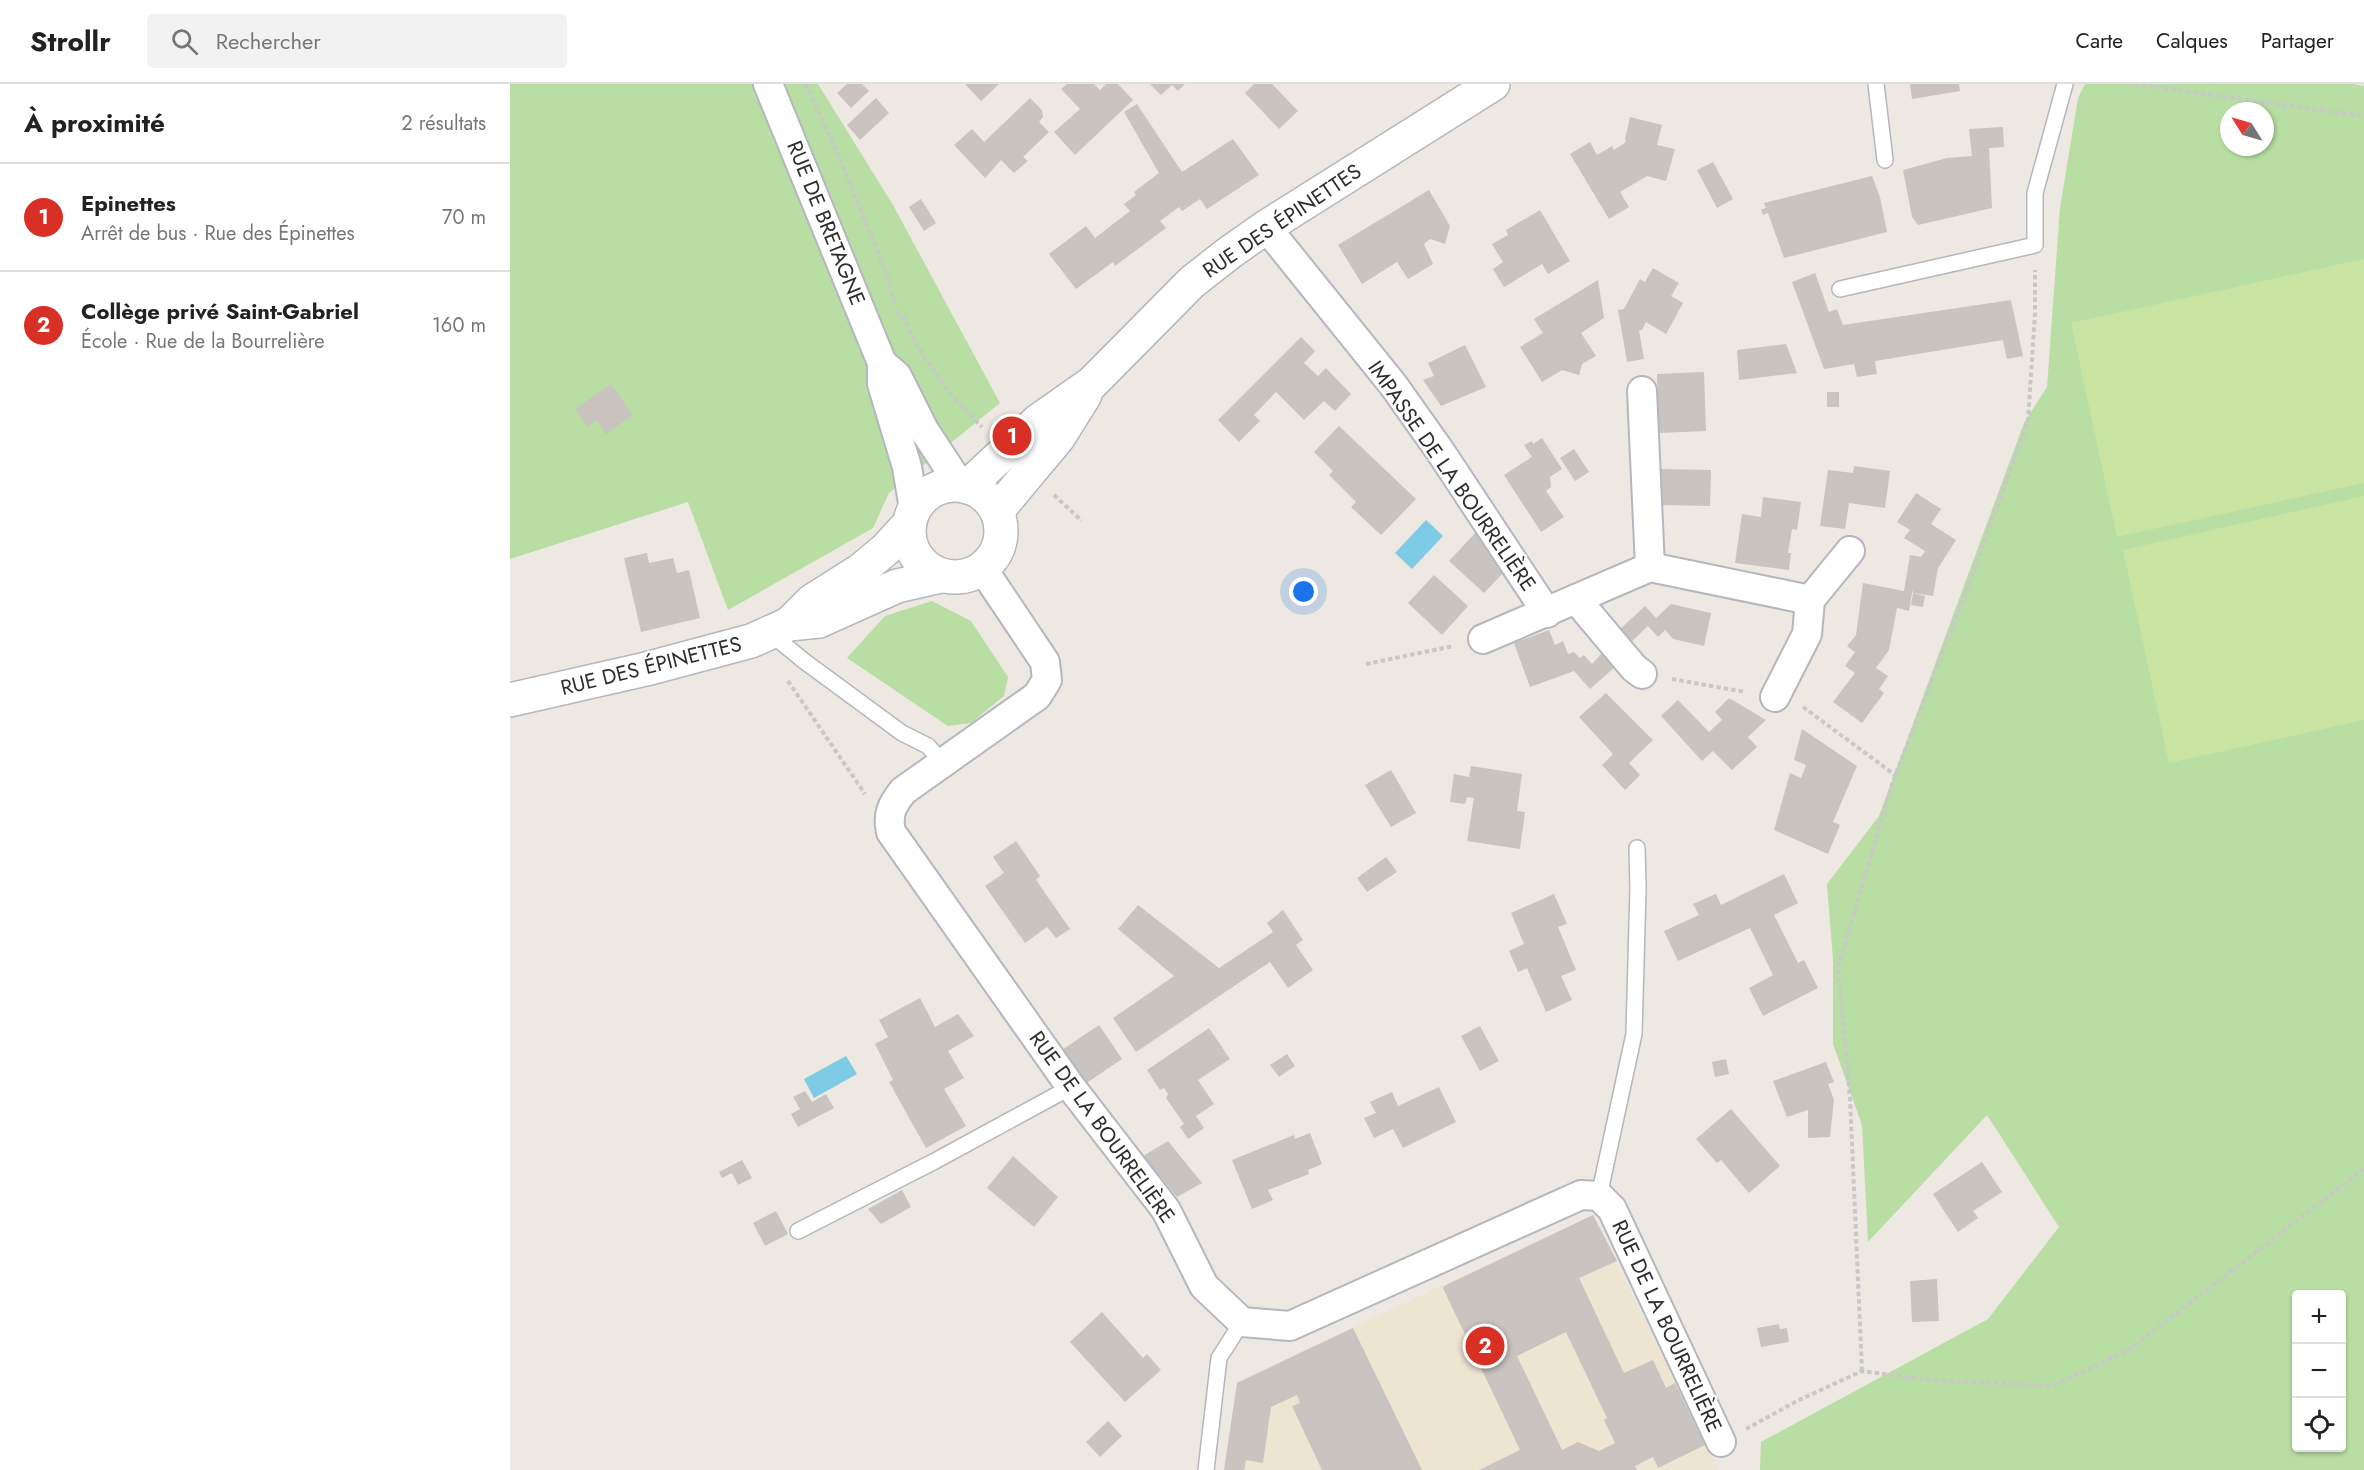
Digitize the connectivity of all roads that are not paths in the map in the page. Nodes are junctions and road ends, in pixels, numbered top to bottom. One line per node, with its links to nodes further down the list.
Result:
1 (768, 84): 8 (street, RUE DE BRETAGNE)
2 (1493, 84): 6 (street, RUE DES ÉPINETTES)
3 (1876, 84): 5 (lane)
4 (2065, 84): 7 (lane)
5 (1885, 160)
6 (1266, 227): 9 (street, RUE DES ÉPINETTES); 20 (street, IMPASSE DE LA BOURRELIÈRE)
7 (1840, 289)
8 (882, 363): 11 (street, RUE DE BRETAGNE); 13 (street, RUE DE BRETAGNE)
9 (1092, 383): 11 (street, RUE DES ÉPINETTES); 12 (street, RUE DES ÉPINETTES)
10 (1642, 391): 15 (street)
11 (964, 486): 12 (street); 13 (street)
12 (997, 511): 16 (street)
13 (911, 517): 17 (street); 21 (street, RUE DES ÉPINETTES)
14 (1850, 551): 19 (street)
15 (1650, 567): 18 (street); 19 (street)
16 (982, 568): 17 (street); 26 (street)
17 (941, 576): 21 (street, RUE DES ÉPINETTES)
18 (1576, 599): 20 (street); 23 (street)
19 (1810, 600): 24 (street)
20 (1547, 613): 22 (street)
21 (780, 628): 25 (street, RUE DES ÉPINETTES); 26 (lane)
22 (1483, 639)
23 (1642, 674)
24 (1777, 693)
25 (510, 700)
26 (942, 762): 28 (street, RUE DE LA BOURRELIÈRE)
27 (1637, 848): 29 (lane)
28 (1071, 1087): 30 (lane); 31 (street, RUE DE LA BOURRELIÈRE)
29 (1599, 1196): 31 (street, RUE DE LA BOURRELIÈRE); 32 (street, RUE DE LA BOURRELIÈRE)
30 (798, 1231)
31 (1242, 1322): 33 (lane)
32 (1721, 1442)
33 (1206, 1470)

